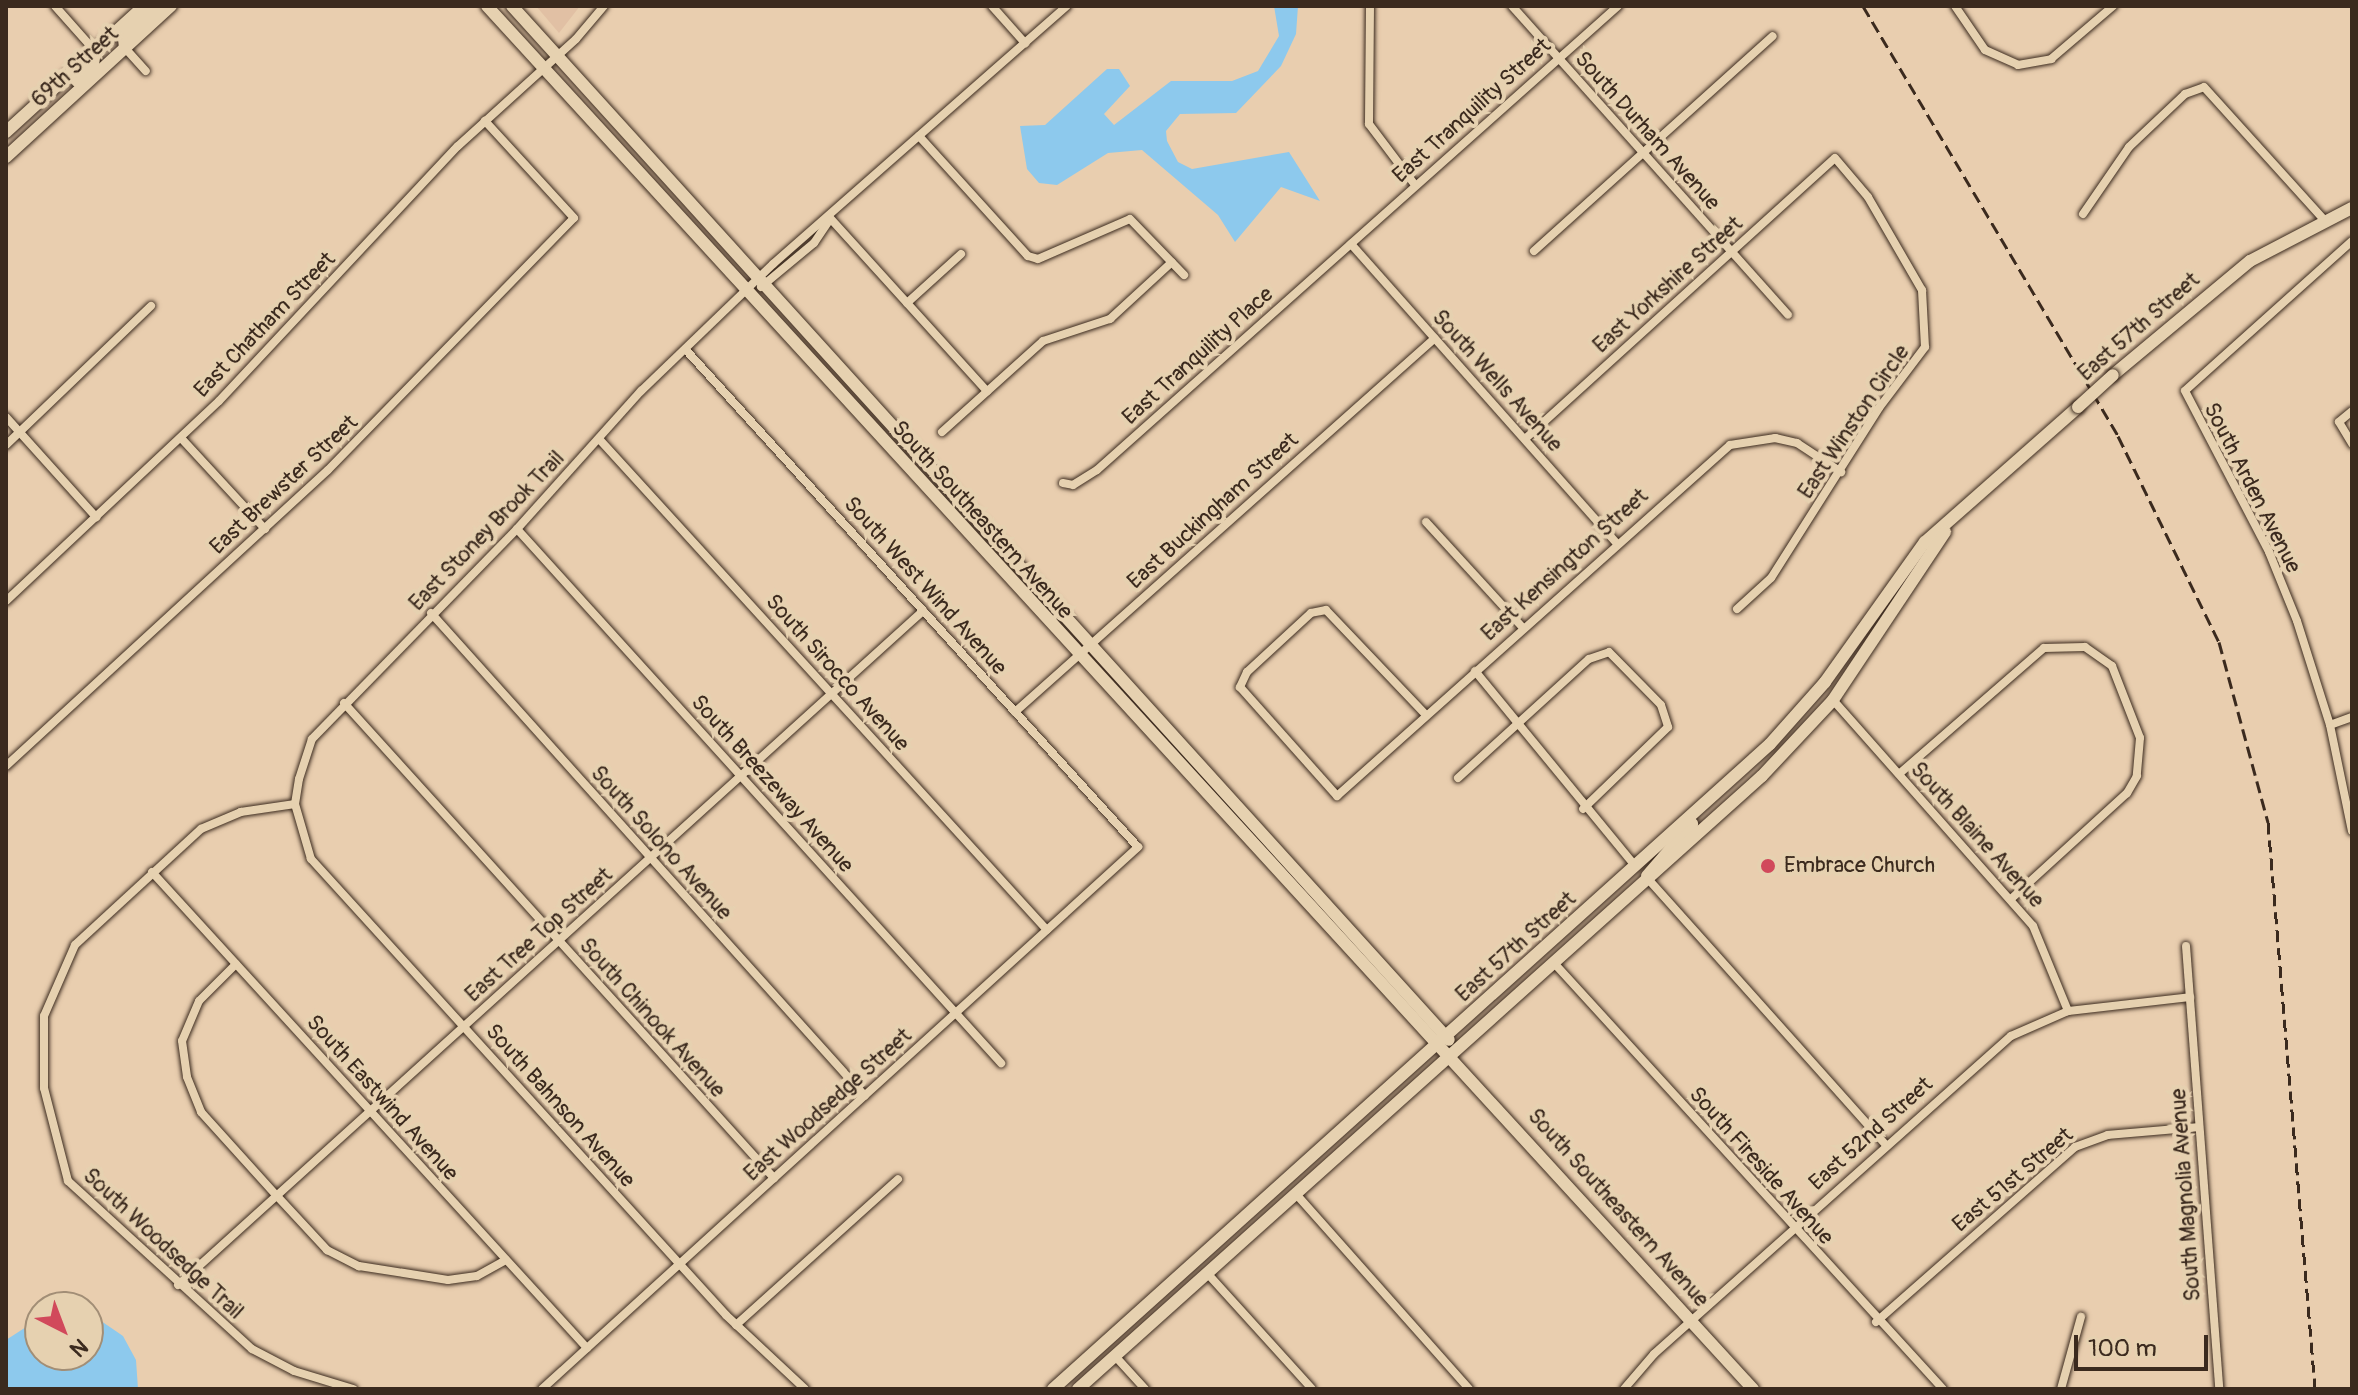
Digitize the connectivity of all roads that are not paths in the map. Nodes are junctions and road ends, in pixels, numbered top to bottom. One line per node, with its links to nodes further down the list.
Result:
1 (55, 6): 18 (street)
2 (144, 6): 18 (main road)
3 (157, 6): 17 (main road)
4 (171, 6): 17 (main road, 69th Street)
5 (487, 6): 21 (main road, South Southeastern Avenue)
6 (512, 6): 19 (main road, South Southeastern Avenue)
7 (604, 6): 19 (street, East Chatham Street)
8 (992, 6): 16 (street)
9 (1067, 6): 16 (street)
10 (1370, 6): 30 (street)
11 (1512, 6): 20 (street, South Durham Avenue)
12 (1618, 6): 20 (street, East Tranquility Street)
13 (1955, 6): 14 (street)
14 (2113, 6)
15 (1773, 36): 27 (street)
16 (1025, 43): 25 (street)
17 (125, 48): 22 (street); 26 (main road, 69th Street)
18 (95, 51): 24 (main road); 26 (main road)
19 (557, 56): 21 (street, East Chatham Street); 42 (main road, South Southeastern Avenue)
20 (1558, 58): 27 (street, South Durham Avenue); 30 (street, East Tranquility Street)
21 (543, 68): 23 (street, East Chatham Street); 43 (main road, South Southeastern Avenue)
22 (146, 71)
23 (485, 121): 54 (street, East Chatham Street); 64 (street, East Brewster Street)
24 (6, 132)
25 (919, 136): 33 (street); 40 (street)
26 (19, 145): 28 (main road, 69th Street)
27 (1643, 153): 37 (street); 38 (street, South Durham Avenue)
28 (6, 157)
29 (1835, 158): 38 (street, East Yorkshire Street); 59 (street, East Winston Circle)
30 (1415, 185): 36 (street, East Tranquility Street)
31 (2352, 208): 34 (main road, East 57th Street)
32 (2083, 214): 34 (street)
33 (830, 218): 42 (street); 44 (street)
34 (2325, 221): 61 (main road, East 57th Street, bridge)
35 (2352, 241): 82 (street, South Arden Avenue)
36 (1351, 244): 47 (street, South Wells Avenue); 60 (street, East Tranquility Place)
37 (1534, 251)
38 (1731, 251): 46 (street, South Durham Avenue); 55 (street, East Yorkshire Street)
39 (961, 254): 44 (street)
40 (1172, 262): 41 (street); 49 (street)
41 (1184, 275)
42 (762, 281): 43 (street); 72 (main road, South Southeastern Avenue)
43 (747, 292): 48 (street, East Stoney Brook Trail); 73 (main road, South Southeastern Avenue)
44 (907, 303): 49 (street)
45 (151, 306): 52 (street)
46 (1788, 315)
47 (1435, 338): 55 (street, South Wells Avenue); 72 (street, East Buckingham Street)
48 (685, 349): 56 (street, East Stoney Brook Trail); 69 (street, South West Wind Avenue)
49 (987, 391): 53 (street)
50 (2352, 411): 57 (street)
51 (6, 417): 52 (street)
52 (20, 432): 58 (street); 62 (street)
53 (942, 432)
54 (181, 438): 62 (street, East Chatham Street); 64 (street)
55 (1525, 439): 66 (street, South Wells Avenue)
56 (600, 440): 65 (street, East Stoney Brook Trail); 75 (street, South Sirocco Avenue)
57 (2352, 444)
58 (6, 445)
59 (1841, 472): 66 (street, East Kensington Street); 68 (street, East Winston Circle)
60 (1063, 483)
61 (1971, 504): 76 (main road, East 57th Street); 87 (main road, East 57th Street)
62 (96, 517): 67 (street, East Chatham Street)
63 (1426, 522): 71 (street)
64 (265, 529): 83 (street, East Brewster Street)
65 (517, 529): 70 (street, East Stoney Brook Trail); 85 (street, South Breezeway Avenue)
66 (1616, 542): 71 (street, East Kensington Street)
67 (6, 601)
68 (1737, 609)
69 (923, 611): 75 (street, East Tree Top Street); 78 (street, South West Wind Avenue)
70 (431, 613): 77 (street, East Stoney Brook Trail); 93 (street, South Solono Avenue)
71 (1523, 628): 74 (street, East Kensington Street)
72 (1092, 643): 73 (street, East Buckingham Street); 107 (main road, South Southeastern Avenue)
73 (1078, 655): 78 (street, East Buckingham Street); 108 (main road, South Southeastern Avenue)
74 (1475, 671): 79 (street, East Kensington Street); 81 (street)
75 (832, 694): 85 (street, East Tree Top Street); 98 (street, South Sirocco Avenue)
76 (1833, 700): 84 (street, South Blaine Avenue); 96 (main road, East 57th Street)
77 (344, 703): 88 (street, East Stoney Brook Trail); 99 (street, South Chinook Avenue)
78 (1015, 712): 92 (street, South West Wind Avenue)
79 (1426, 715): 79 (street, East Kensington Street)
80 (2352, 717): 82 (street)
81 (1520, 721): 86 (street); 89 (street); 89 (street)
82 (2330, 725): 90 (street, South Arden Avenue)
83 (6, 766)
84 (1899, 774): 97 (street, South Blaine Avenue); 97 (street)
85 (741, 777): 93 (street, East Tree Top Street); 105 (street, South Breezeway Avenue)
86 (1458, 778)
87 (1722, 787): 94 (main road, East 57th Street); 96 (main road)
88 (295, 804): 91 (street, East Stoney Brook Trail); 95 (street, South Woodsedge Trail)
89 (1583, 809): 94 (street)
90 (2352, 831)
91 (303, 836): 106 (street, South Bahnson Avenue)
92 (1138, 847): 98 (street, East Woodsedge Street)
93 (651, 859): 99 (street, East Tree Top Street); 111 (street, South Solono Avenue)
94 (1635, 866): 107 (main road, East 57th Street)
95 (152, 872): 102 (street, South Eastwind Avenue); 123 (street, South Woodsedge Trail)
96 (1649, 880): 101 (main road, East 57th Street); 114 (street)
97 (2011, 899): 104 (street, South Blaine Avenue)
98 (1047, 930): 105 (street, East Woodsedge Street)
99 (559, 942): 106 (street, East Tree Top Street); 115 (street, South Chinook Avenue)
100 (2186, 946): 103 (street, South Magnolia Avenue)
101 (1554, 963): 109 (main road, East 57th Street); 119 (street, South Fireside Avenue)
102 (236, 964): 112 (street, South Eastwind Avenue); 118 (street)
103 (2190, 997): 104 (street, East 52nd Street); 113 (street, South Magnolia Avenue)
104 (2068, 1011): 114 (street, East 52nd Street)
105 (956, 1013): 110 (street, South Breezeway Avenue); 111 (street, East Woodsedge Street)
106 (464, 1028): 112 (street, East Tree Top Street); 121 (street, South Bahnson Avenue)
107 (1448, 1035): 108 (main road, East 57th Street); 109 (main road, South Southeastern Avenue)
108 (1435, 1046): 109 (main road, South Southeastern Avenue); 133 (main road, East 57th Street)
109 (1453, 1055): 117 (main road, East 57th Street); 125 (main road, South Southeastern Avenue)
110 (1001, 1063)
111 (865, 1096): 115 (street, East Woodsedge Street)
112 (370, 1112): 118 (street, East Tree Top Street); 120 (street, South Eastwind Avenue)
113 (2199, 1127): 126 (street, East 51st Street); 142 (street, South Magnolia Avenue)
114 (1886, 1145): 119 (street, East 52nd Street)
115 (774, 1178): 121 (street, East Woodsedge Street)
116 (898, 1179): 127 (street)
117 (1296, 1194): 122 (main road, East 57th Street); 137 (street)
118 (277, 1196): 120 (street); 123 (street, East Tree Top Street)
119 (1793, 1228): 125 (street, East 52nd Street); 126 (street, South Fireside Avenue)
120 (506, 1260): 128 (street, South Eastwind Avenue)
121 (679, 1264): 127 (street, South Bahnson Avenue); 128 (street, East Woodsedge Street)
122 (1207, 1273): 129 (main road, East 57th Street); 136 (street)
123 (178, 1285): 130 (street, South Woodsedge Trail)
124 (2081, 1317): 141 (street)
125 (1691, 1319): 138 (street, East 52nd Street); 139 (main road, South Southeastern Avenue)
126 (1876, 1322): 140 (street, South Fireside Avenue)
127 (736, 1325): 132 (street, South Bahnson Avenue)
128 (587, 1348): 131 (street, East Woodsedge Street)
129 (1115, 1356): 134 (main road, East 57th Street); 135 (street)
130 (353, 1389)
131 (542, 1389)
132 (805, 1389)
133 (1053, 1389)
134 (1078, 1389)
135 (1145, 1389)
136 (1312, 1389)
137 (1469, 1389)
138 (1624, 1389)
139 (1753, 1389)
140 (1943, 1389)
141 (2061, 1389)
142 (2219, 1389)

